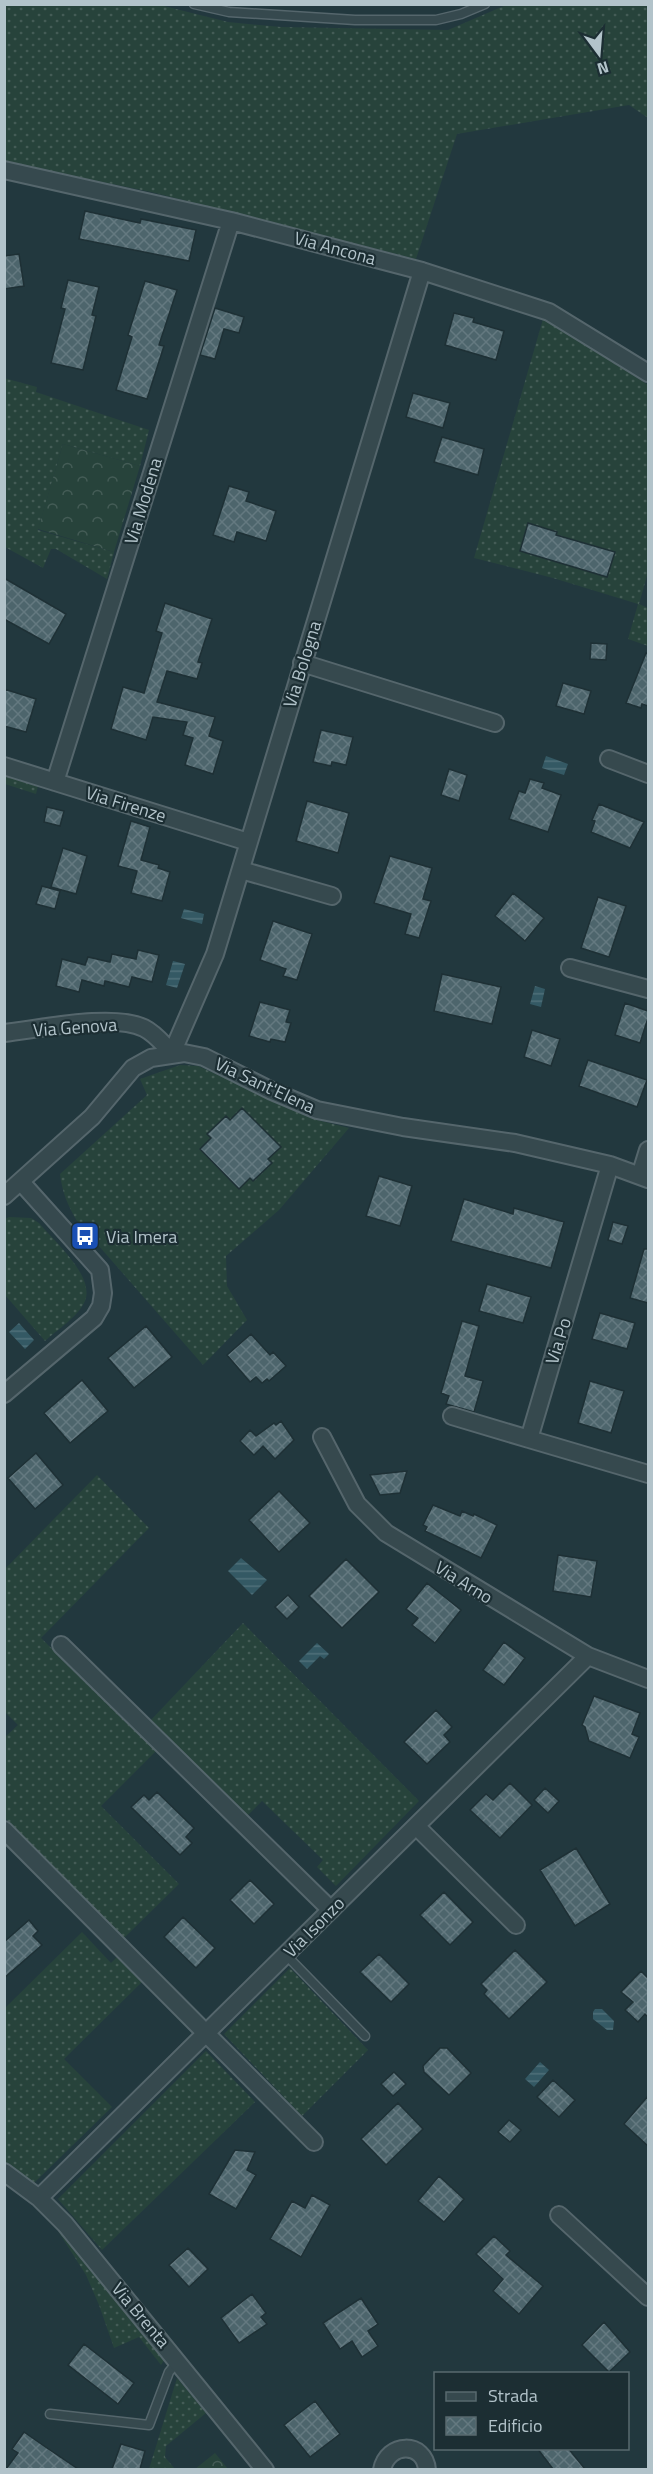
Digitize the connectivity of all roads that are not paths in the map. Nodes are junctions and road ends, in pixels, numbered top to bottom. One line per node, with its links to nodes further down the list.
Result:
1 (194, 4): 2 (lane)
2 (485, 4)
3 (4, 170): 4 (street, Via Ancona)
4 (231, 221): 5 (street, Via Ancona); 12 (street, Via Modena)
5 (422, 271): 6 (street, Via Ancona); 7 (street, Via Bologna)
6 (648, 373)
7 (302, 663): 8 (street); 13 (street, Via Bologna)
8 (495, 723)
9 (609, 759): 11 (street)
10 (4, 766): 12 (street, Via Firenze)
11 (648, 774)
12 (55, 782): 13 (street, Via Firenze)
13 (248, 842): 14 (street, Via Bologna)
14 (241, 870): 15 (street); 19 (street, Via Bologna)
15 (332, 896)
16 (570, 968): 17 (street)
17 (648, 989)
18 (4, 1033): 19 (street, Via Genova)
19 (172, 1053): 21 (street, Via Sant'Elena); 23 (street, Via Sant'Elena)
20 (648, 1150): 22 (street)
21 (610, 1165): 22 (street, Via Sant'Elena); 28 (street, Via Po)
22 (644, 1177)
23 (21, 1182): 24 (street, Via Sant'Elena); 25 (street)
24 (4, 1196)
25 (4, 1394)
26 (452, 1416): 28 (street)
27 (322, 1437): 31 (street, Via Arno)
28 (529, 1439): 29 (street)
29 (648, 1474)
30 (61, 1645): 35 (street)
31 (588, 1656): 32 (street, Via Arno); 33 (street, Via Isonzo)
32 (648, 1679)
33 (416, 1826): 35 (street, Via Isonzo); 36 (street)
34 (4, 1830): 38 (street)
35 (331, 1910): 37 (street, Via Isonzo)
36 (516, 1925)
37 (286, 1955): 38 (street, Via Isonzo); 39 (lane)
38 (207, 2032): 40 (street); 42 (street, Via Isonzo)
39 (365, 2036)
40 (314, 2142)
41 (4, 2172): 42 (street, Via Brenta)
42 (39, 2198): 45 (street, Via Brenta)
43 (559, 2214): 44 (street)
44 (648, 2297)
45 (178, 2360): 46 (lane); 47 (street, Via Brenta)
46 (50, 2414)
47 (265, 2469)
48 (382, 2469): 49 (street)
49 (427, 2469)

